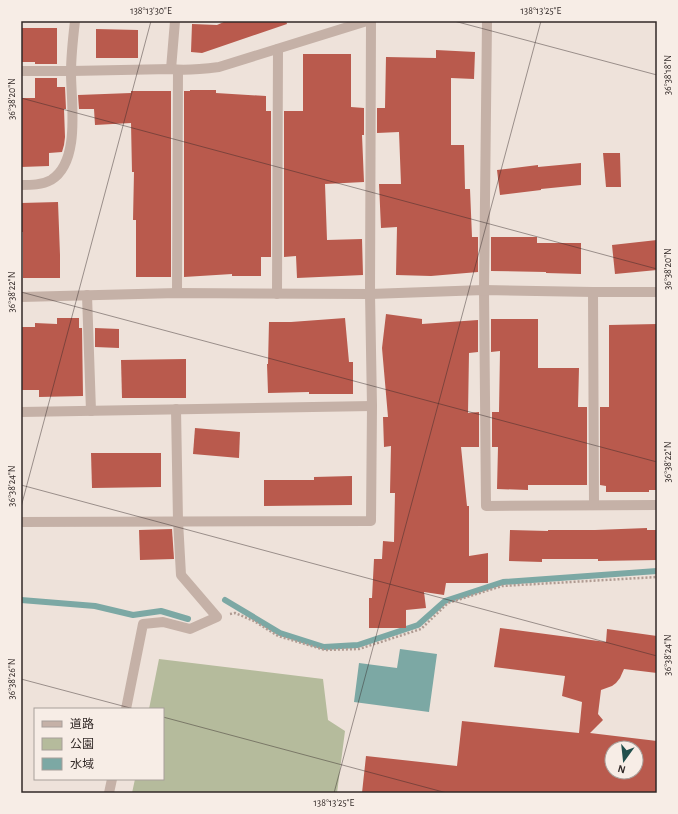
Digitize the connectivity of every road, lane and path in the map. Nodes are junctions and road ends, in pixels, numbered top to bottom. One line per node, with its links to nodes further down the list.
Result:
1 (75, 21): 9 (street)
2 (175, 21): 7 (street)
3 (367, 21): 6 (street)
4 (371, 21): 16 (street)
5 (487, 21): 11 (street)
6 (278, 49): 7 (street); 15 (street)
7 (174, 69): 9 (street); 14 (street)
8 (21, 70): 9 (street)
9 (71, 71): 10 (street)
10 (21, 185)
11 (484, 290): 12 (street); 16 (street); 23 (street)
12 (593, 292): 13 (street); 23 (street)
13 (657, 292)
14 (177, 293): 15 (street); 17 (street)
15 (277, 294): 16 (street)
16 (370, 294): 19 (street)
17 (87, 295): 18 (street); 21 (street)
18 (21, 297)
19 (372, 406): 20 (street); 26 (street)
20 (176, 409): 21 (street); 26 (street)
21 (91, 411): 22 (street)
22 (21, 412)
23 (594, 505): 24 (street)
24 (657, 505)
25 (21, 522): 26 (street)
26 (178, 522): 28 (street)
27 (657, 577): 28 (path)
28 (216, 617): 29 (street)
29 (126, 708)
30 (112, 780): 31 (street)
31 (109, 793)

